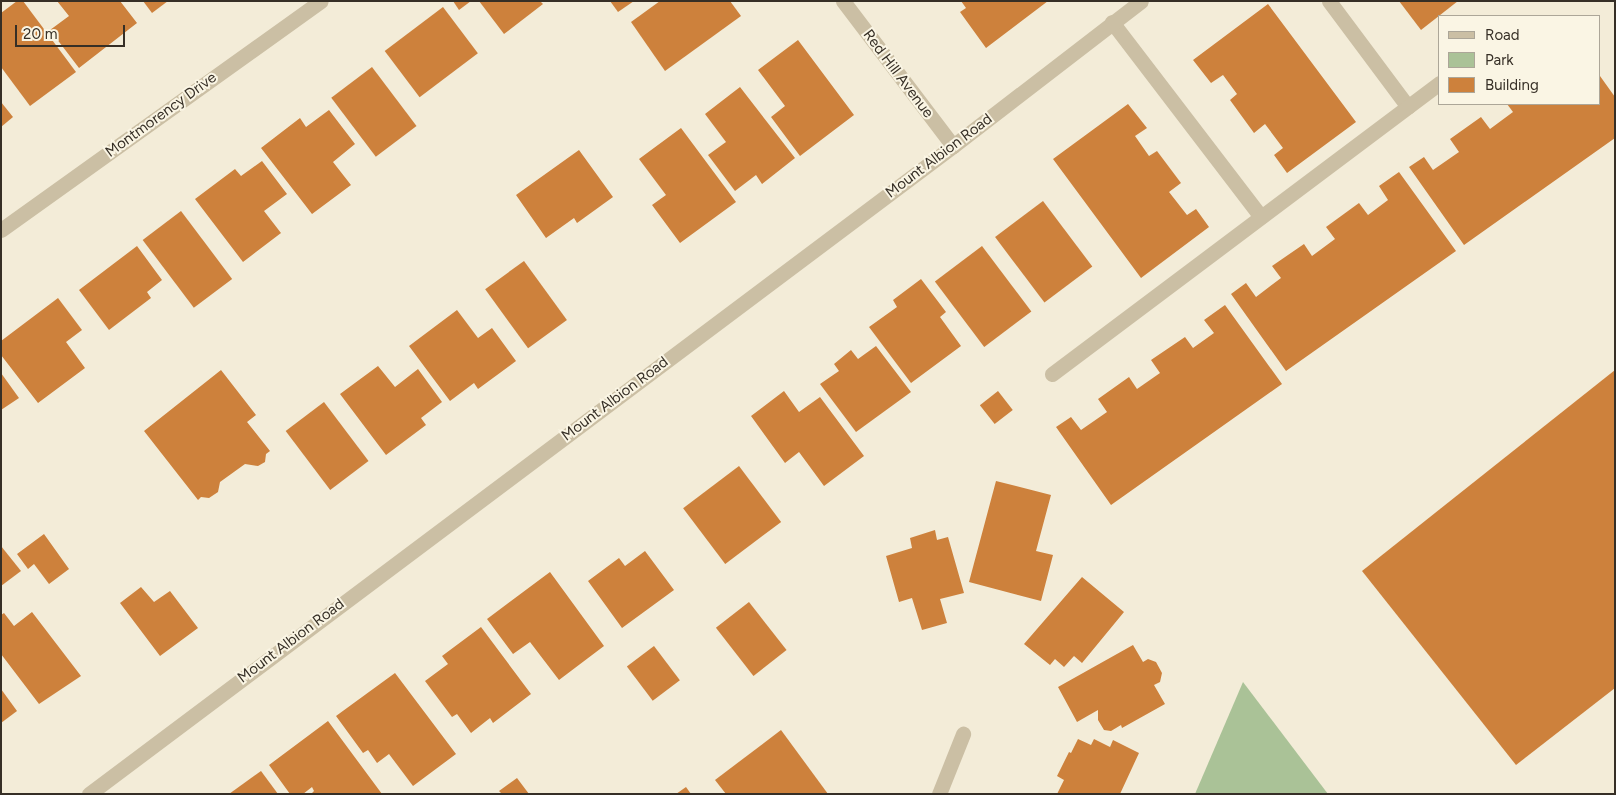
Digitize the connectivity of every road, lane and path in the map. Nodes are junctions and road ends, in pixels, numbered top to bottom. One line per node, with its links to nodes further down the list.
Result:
1 (321, 1): 10 (street, Montmorency Drive)
2 (843, 1): 8 (street, Red Hill Avenue)
3 (1141, 1): 5 (street, Mount Albion Road)
4 (1329, 1): 7 (street)
5 (1112, 22): 8 (street, Mount Albion Road); 9 (street)
6 (1438, 84): 7 (street)
7 (1408, 107): 9 (street)
8 (953, 146): 13 (street, Mount Albion Road)
9 (1261, 217): 11 (street)
10 (1, 230)
11 (1052, 374)
12 (963, 734): 14 (street)
13 (89, 794)
14 (939, 794)

